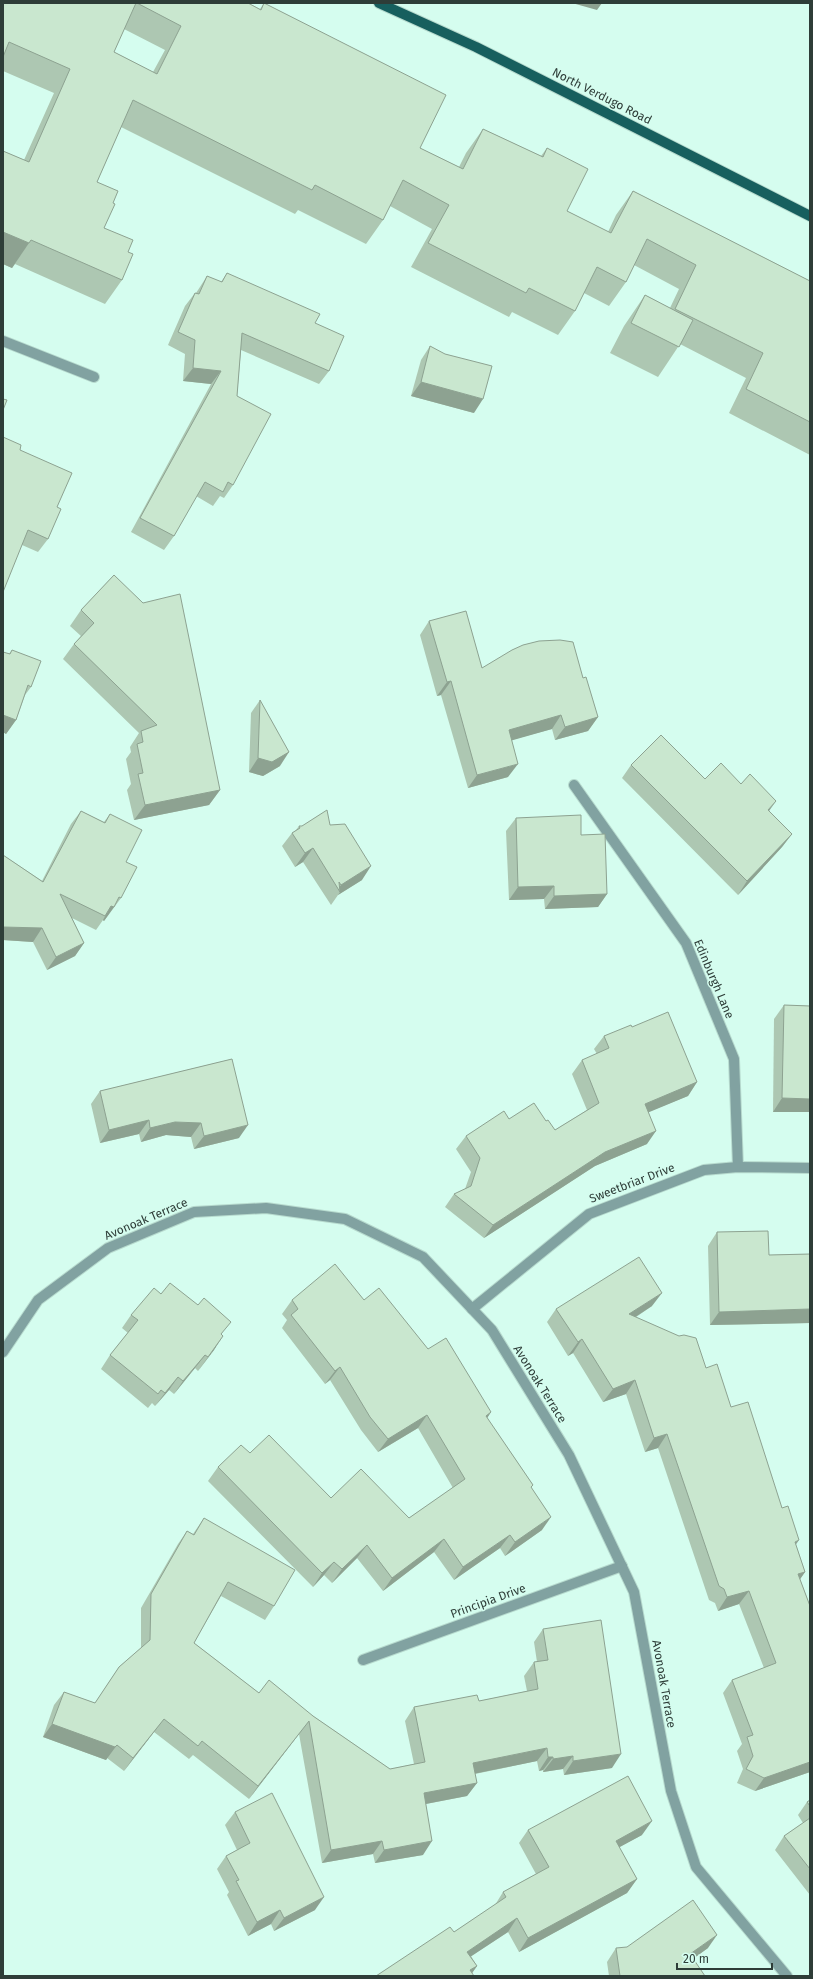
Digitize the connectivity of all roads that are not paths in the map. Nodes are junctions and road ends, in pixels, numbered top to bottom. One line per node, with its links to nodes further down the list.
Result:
1 (380, 3): 2 (main road, North Verdugo Road)
2 (810, 216)
3 (3, 341): 4 (street)
4 (94, 378)
5 (574, 785): 6 (street, Edinburgh Lane)
6 (738, 1167): 7 (street, Sweetbriar Drive); 8 (street, Sweetbriar Drive)
7 (810, 1168)
8 (472, 1309): 9 (street, Avonoak Terrace); 10 (street, Avonoak Terrace)
9 (3, 1352)
10 (622, 1566): 11 (street, Principia Drive); 12 (street, Avonoak Terrace)
11 (363, 1660)
12 (787, 1976)

